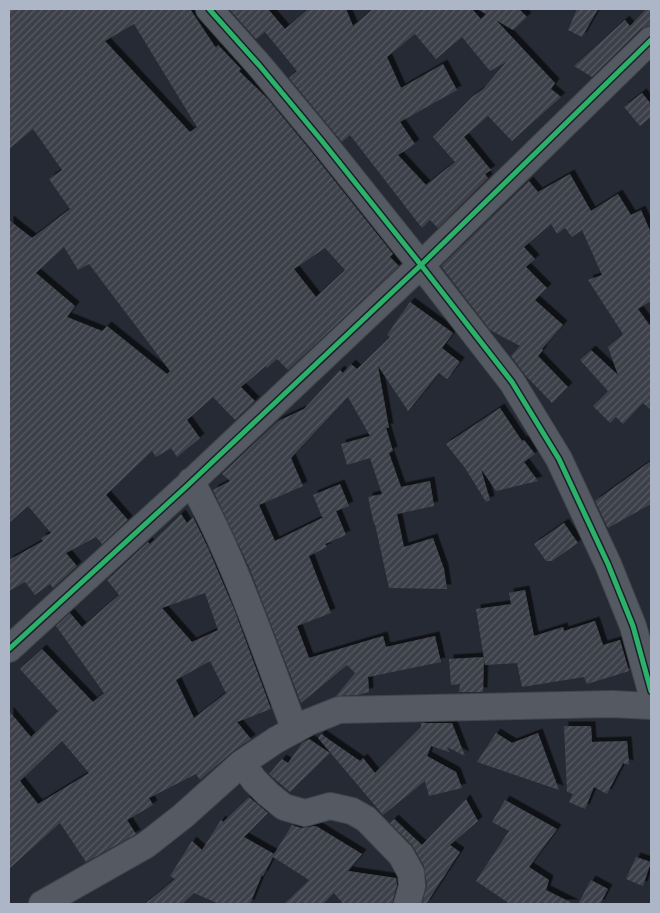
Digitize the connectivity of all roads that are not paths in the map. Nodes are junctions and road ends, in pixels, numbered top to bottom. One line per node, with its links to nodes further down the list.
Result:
1 (209, 9): 3 (street)
2 (648, 50): 3 (street)
3 (421, 265): 4 (street); 6 (street)
4 (191, 481): 5 (street); 8 (street)
5 (9, 649)
6 (651, 691)
7 (651, 706): 8 (street)
8 (295, 730): 9 (street)
9 (242, 763): 10 (street); 11 (street)
10 (42, 904)
11 (407, 904)

